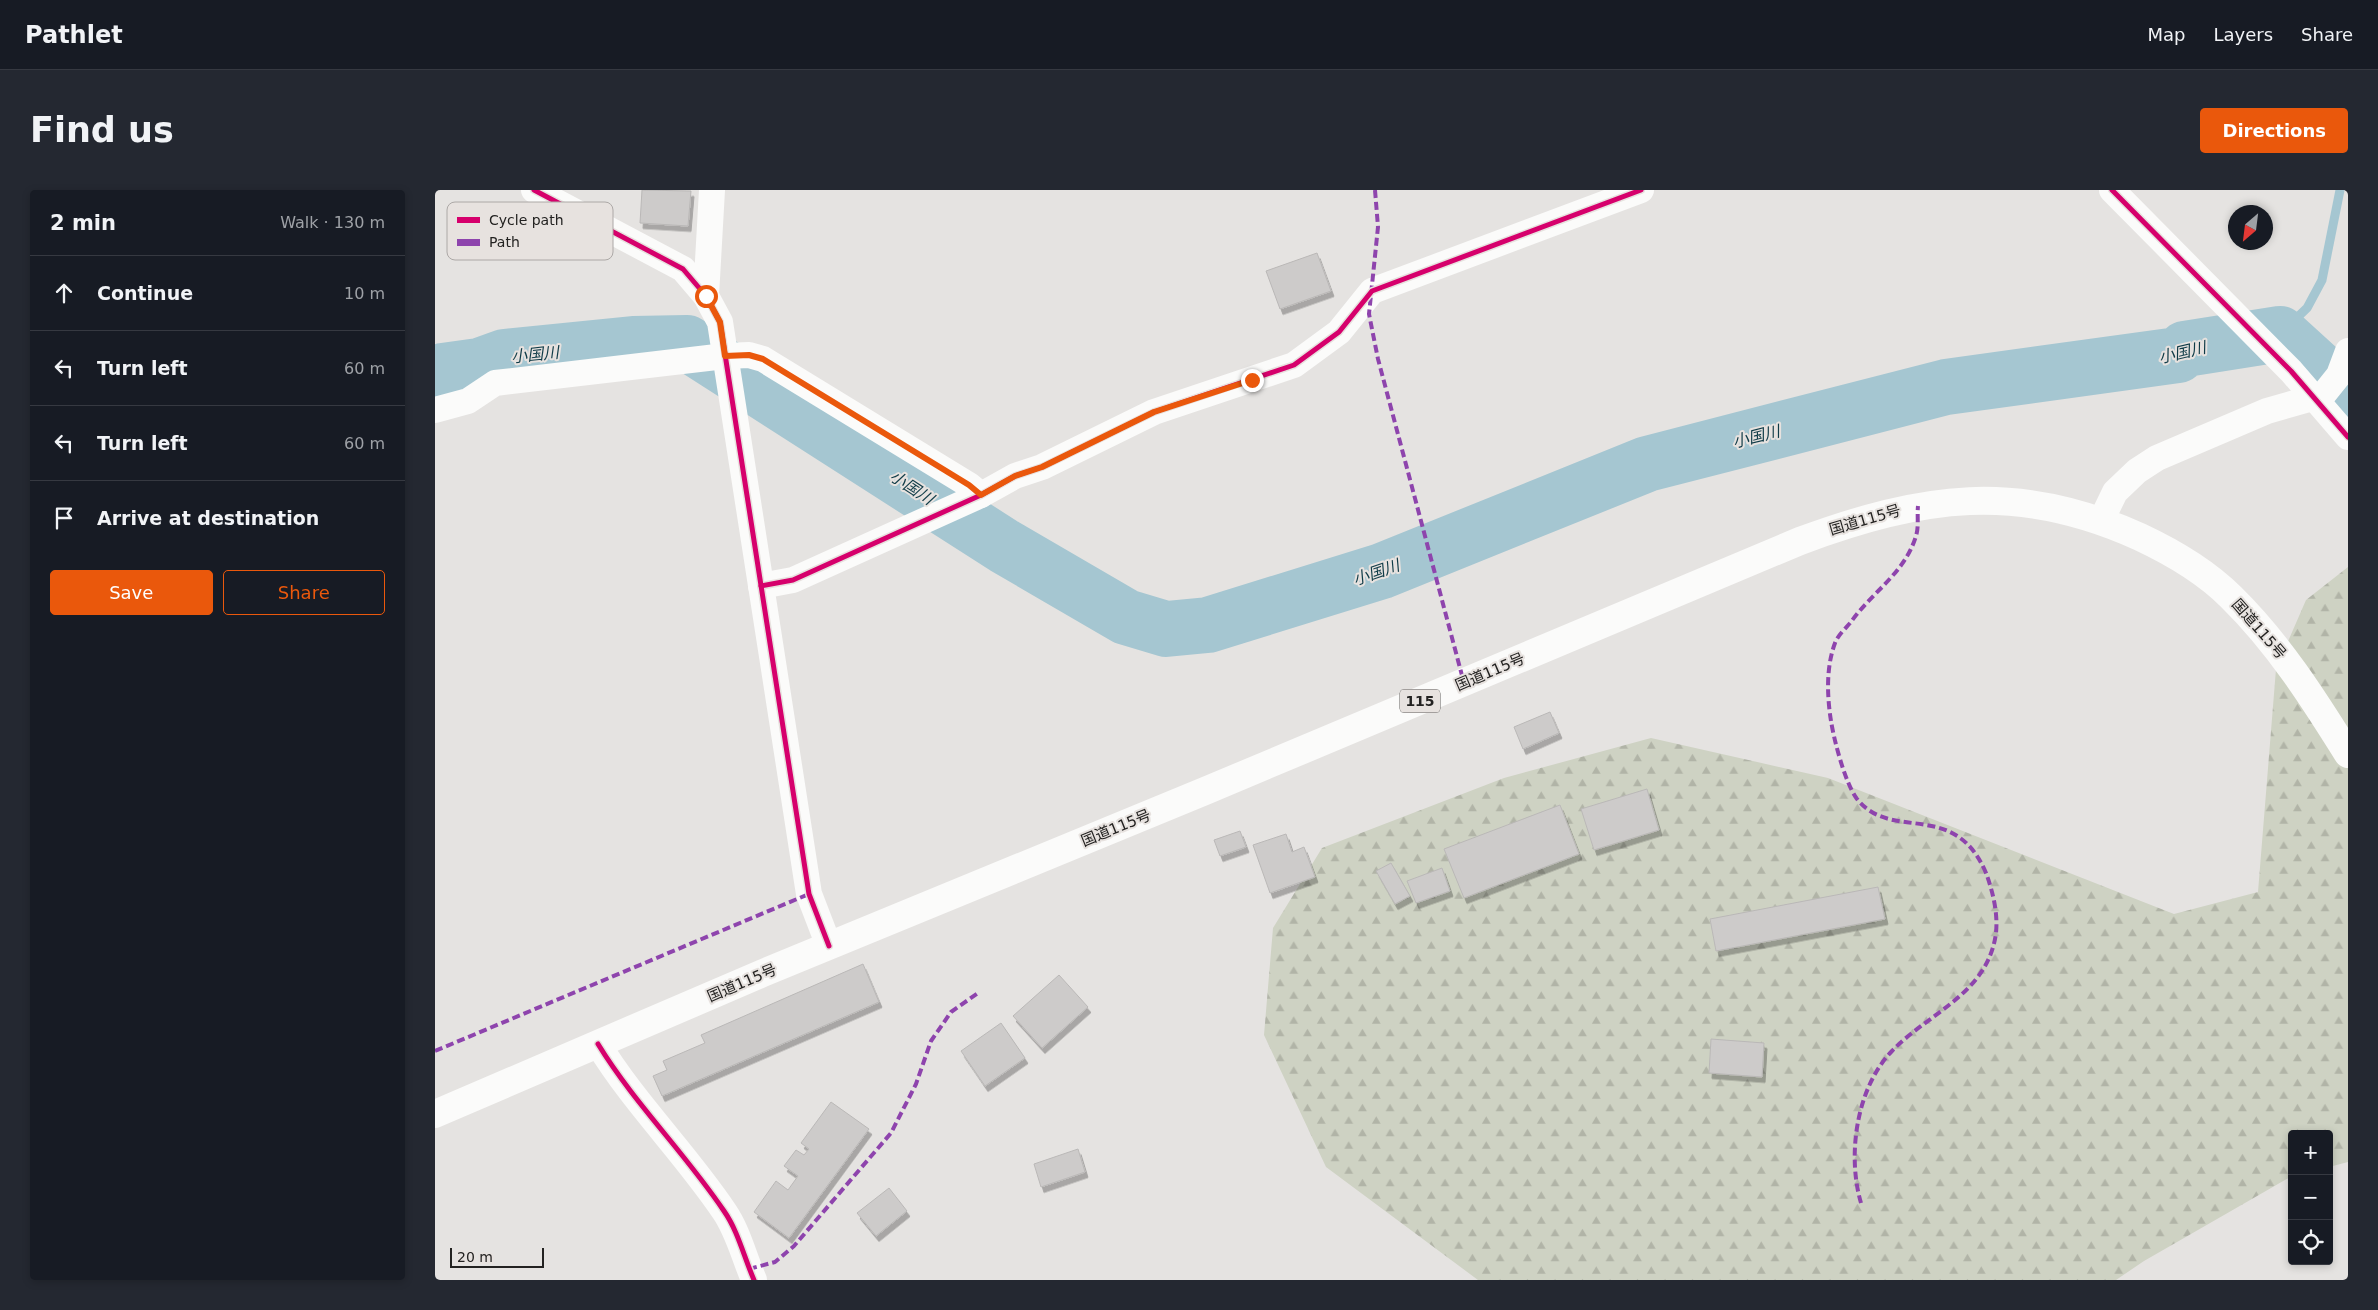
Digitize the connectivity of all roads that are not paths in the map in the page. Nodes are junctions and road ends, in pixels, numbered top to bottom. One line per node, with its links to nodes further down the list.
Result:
1 (534, 190): 5 (street)
2 (712, 190): 7 (street)
3 (1641, 190): 13 (street)
4 (2112, 190): 10 (street)
5 (557, 202)
6 (613, 231): 7 (street)
7 (706, 296): 9 (street)
8 (2348, 351): 10 (street)
9 (725, 356): 11 (street); 13 (street); 15 (street)
10 (2313, 397): 12 (street); 14 (street)
11 (435, 410)
12 (2348, 437)
13 (981, 495): 15 (street)
14 (2101, 522): 16 (highway, 国道115号 / 115); 17 (highway, 国道115号 / 115)
15 (761, 586): 17 (street)
16 (2348, 754)
17 (829, 946): 18 (highway, 国道115号 / 115)
18 (598, 1044): 19 (highway, 国道115号 / 115); 20 (street)
19 (435, 1114)
20 (755, 1280)

